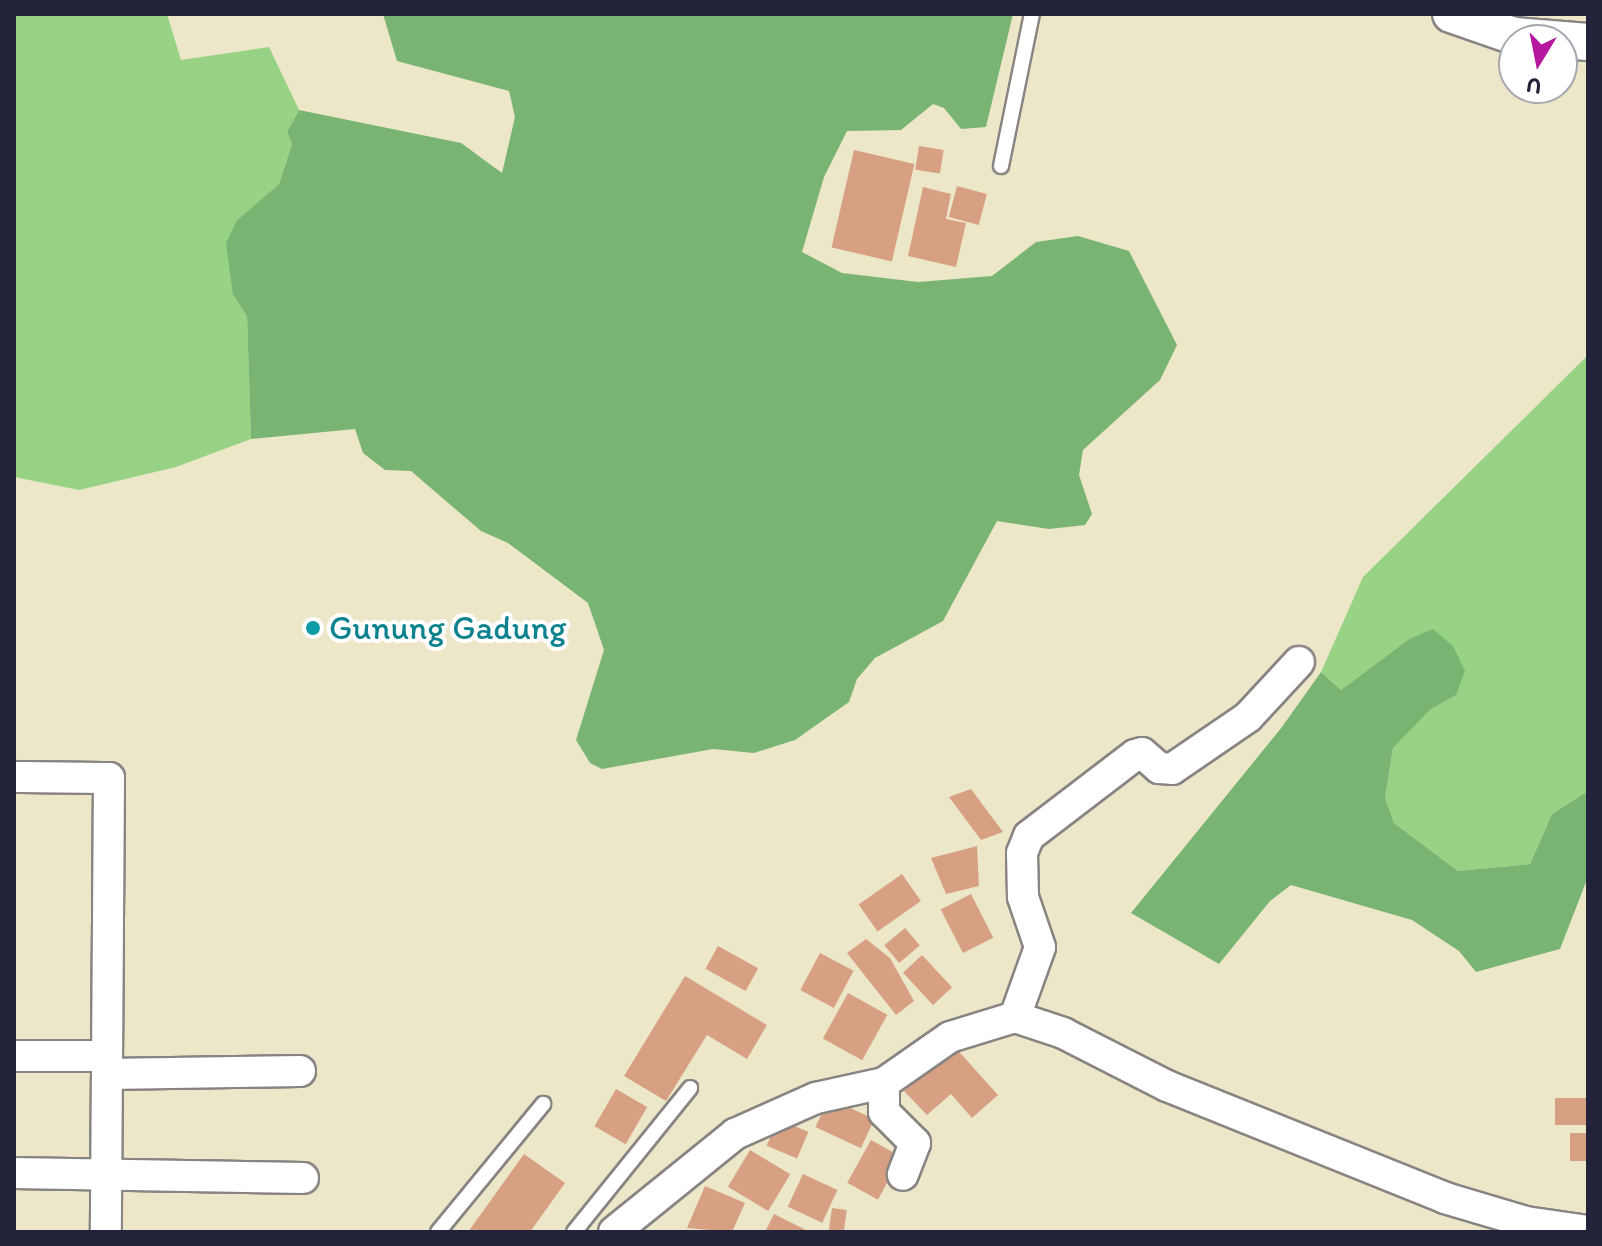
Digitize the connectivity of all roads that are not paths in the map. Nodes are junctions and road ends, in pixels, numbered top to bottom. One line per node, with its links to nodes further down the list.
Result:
1 (1032, 14): 4 (lane)
2 (1451, 14): 3 (street)
3 (1588, 42)
4 (1001, 166)
5 (1299, 662): 7 (street)
6 (14, 777): 9 (street)
7 (1015, 1017): 11 (street); 18 (street)
8 (14, 1056): 9 (street)
9 (107, 1065): 10 (street); 15 (street)
10 (300, 1071)
11 (884, 1083): 16 (street); 22 (street)
12 (690, 1088): 21 (lane)
13 (543, 1104): 20 (lane)
14 (14, 1173): 15 (street)
15 (106, 1175): 17 (street); 19 (street)
16 (903, 1175)
17 (303, 1178)
18 (1588, 1231)
19 (106, 1232)
20 (438, 1232)
21 (574, 1232)
22 (614, 1232)

